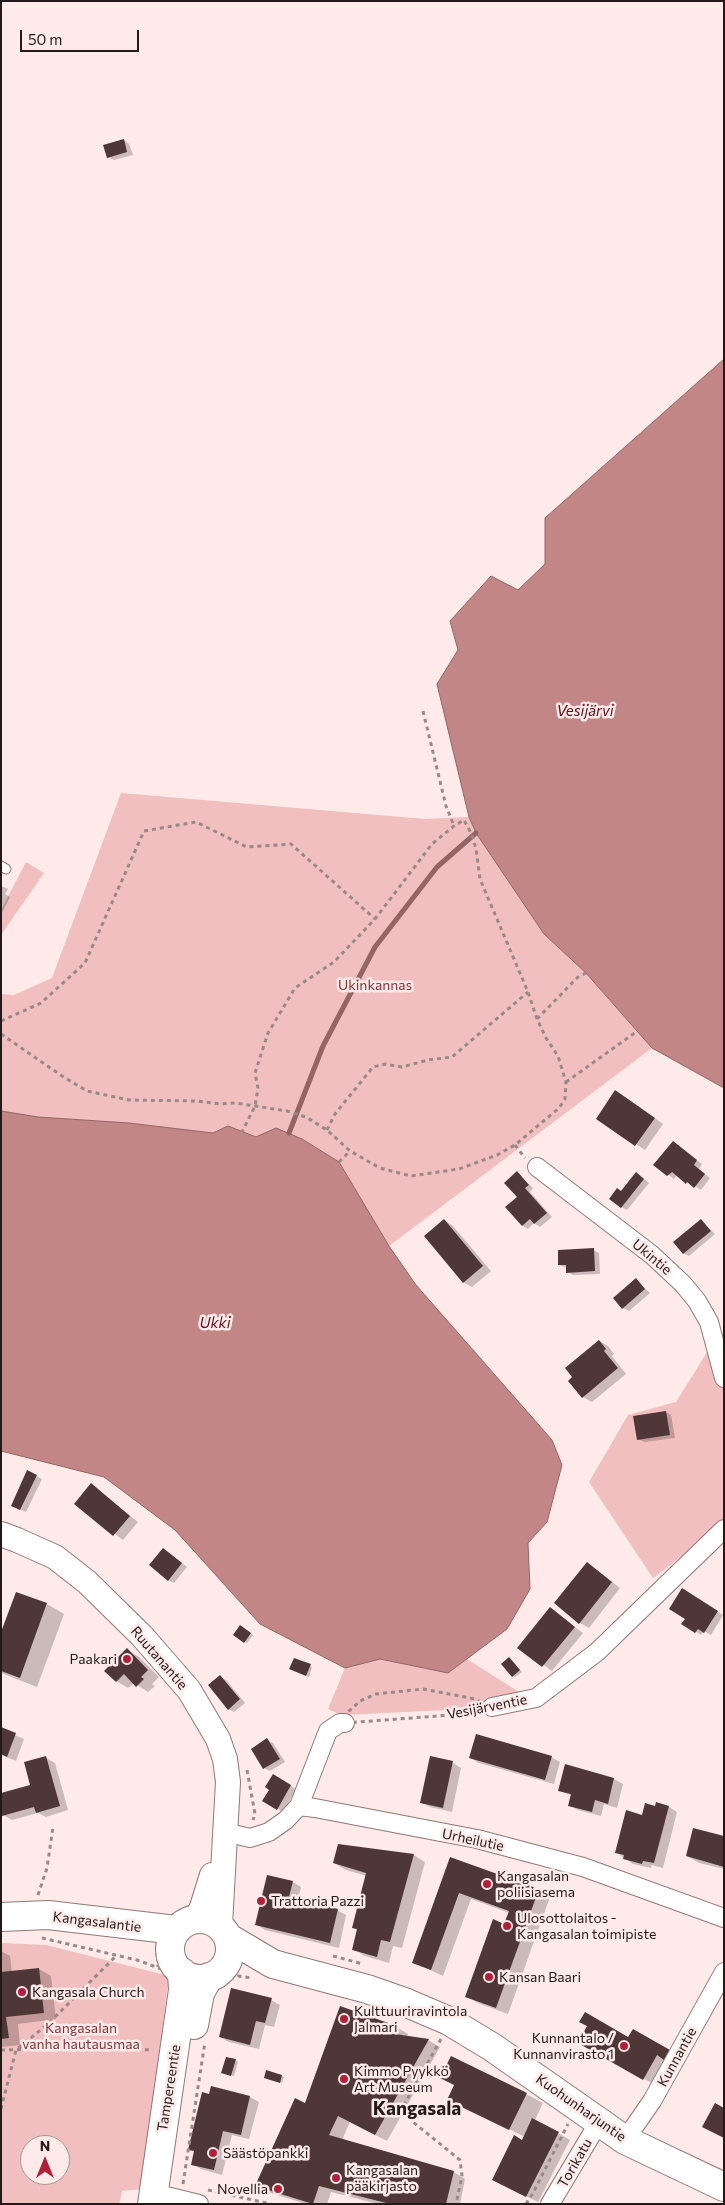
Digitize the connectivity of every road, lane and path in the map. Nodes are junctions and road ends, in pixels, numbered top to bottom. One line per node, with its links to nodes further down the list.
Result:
1 (423, 711): 2 (path)
2 (454, 826): 3 (path); 5 (path)
3 (375, 919): 7 (path); 11 (path)
4 (586, 973): 6 (path)
5 (528, 992): 6 (path); 12 (path)
6 (537, 1019): 10 (path)
7 (1, 1021)
8 (636, 1032): 10 (path)
9 (1, 1034): 11 (path)
10 (566, 1082): 14 (path)
11 (255, 1106): 12 (path); 13 (path)
12 (327, 1130): 14 (path)
13 (242, 1132)
14 (350, 1151): 15 (path)
15 (339, 1162)
16 (537, 1168): 17 (street, Ukintie)
17 (724, 1378)
18 (724, 1529): 20 (street, Vesijärventie)
19 (1, 1534): 24 (main road, Ruutanantie)
20 (492, 1707): 21 (path, Vesijärventie); 21 (path)
21 (345, 1722): 22 (street)
22 (299, 1806): 24 (street); 26 (street, Urheilutie)
23 (53, 1827): 25 (path)
24 (225, 1836): 28 (main road, Tampereentie)
25 (19, 1911): 28 (main road, Kangasalantie)
26 (724, 1918)
27 (40, 1938): 29 (path)
28 (194, 1947): 29 (path); 30 (main road, Kuohunharjuntie); 32 (main road, Tampereentie); 32 (main road, Kangasalantie); 42 (main road, Tampereentie)
29 (117, 1954): 36 (path)
30 (264, 1971): 32 (path); 32 (main road, Kuohunharjuntie); 39 (main road, Kuohunharjuntie)
31 (724, 1972): 40 (street, Kunnantie)
32 (224, 1976): 42 (main road, Tampereentie)
33 (207, 2032): 42 (path)
34 (435, 2034): 45 (path)
35 (1, 2050): 36 (path)
36 (16, 2050): 37 (path); 38 (path)
37 (156, 2050)
38 (1, 2109)
39 (595, 2128): 40 (main road, Kuohunharjuntie); 46 (path); 47 (street, Torikatu)
40 (625, 2140): 41 (main road, Kuohunharjuntie)
41 (724, 2187)
42 (170, 2194): 43 (street)
43 (202, 2197): 44 (path)
44 (272, 2204)
45 (456, 2204)
46 (526, 2204)
47 (550, 2204)

